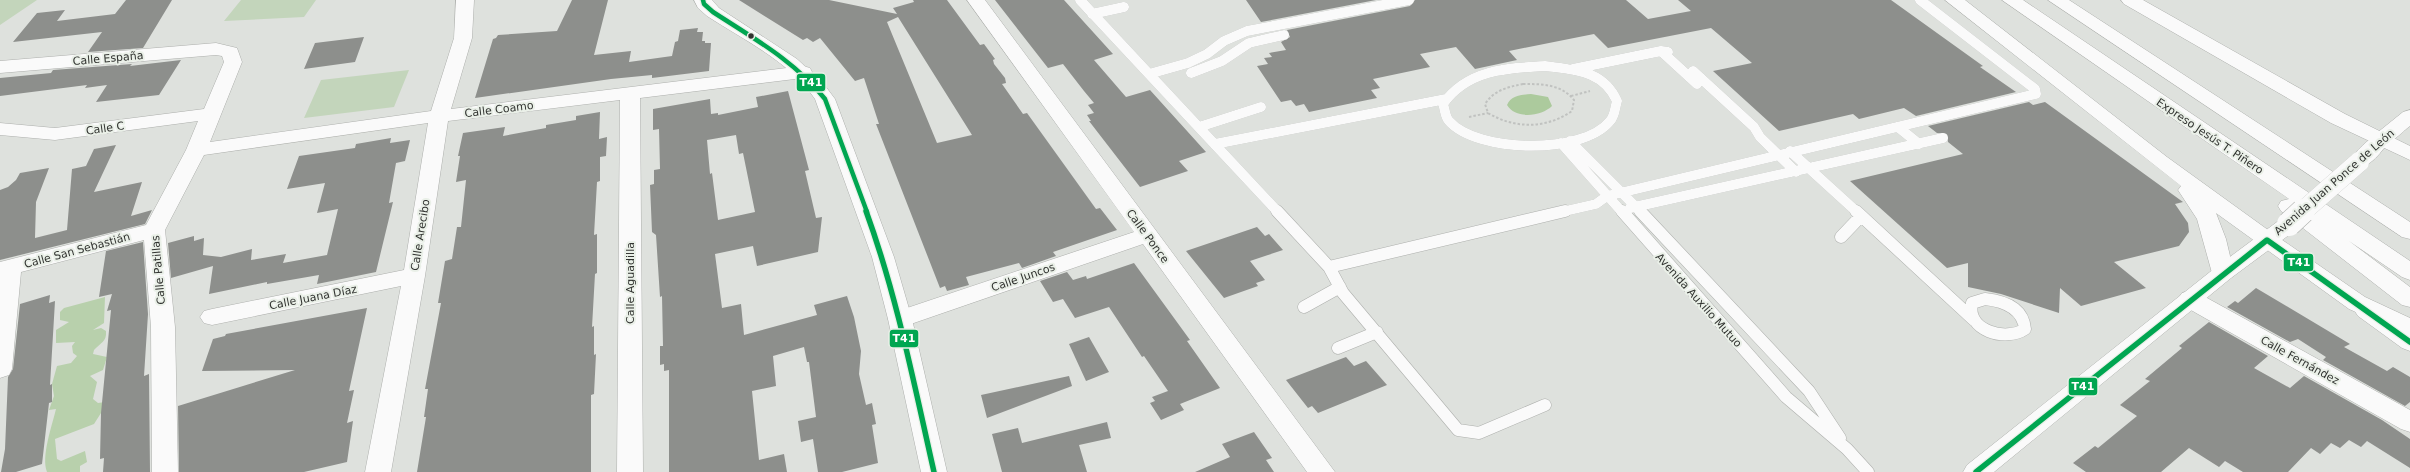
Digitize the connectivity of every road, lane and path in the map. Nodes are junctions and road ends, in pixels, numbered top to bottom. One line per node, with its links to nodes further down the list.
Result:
1 (465, 0): 29 (main road, Calle Arecibo)
2 (704, 0): 20 (main road)
3 (976, 0): 55 (main road, Calle Ponce)
4 (1080, 0): 12 (lane)
5 (1409, 0): 22 (lane)
6 (1920, 0): 32 (lane)
7 (1954, 0): 44 (main road)
8 (2011, 0): 26 (main road, Expreso Jesús T. Piñero)
9 (2057, 0): 54 (main road)
10 (2130, 0): 36 (main road)
11 (1124, 7): 12 (lane)
12 (1092, 14): 22 (lane)
13 (1284, 35): 21 (lane)
14 (216, 49): 17 (main road, Calle España); 28 (main road, Calle Patillas)
15 (1661, 52): 16 (lane); 18 (lane); 34 (lane)
16 (1676, 55)
17 (0, 68)
18 (1571, 69): 25 (lane); 37 (lane)
19 (1693, 71): 34 (lane)
20 (803, 72): 23 (main road, Calle Coamo); 69 (main road)
21 (1191, 73)
22 (1149, 74): 31 (lane)
23 (630, 93): 29 (main road, Calle Coamo); 81 (main road, Calle Aguadilla)
24 (1571, 96): 24 (path)
25 (1446, 99): 37 (lane); 38 (lane)
26 (2166, 106): 60 (main road, Expreso Jesús T. Piñero); 65 (main road)
27 (1261, 107): 31 (lane)
28 (209, 114): 33 (main road, Calle C); 40 (main road, Calle Patillas)
29 (439, 116): 40 (main road, Calle Coamo); 62 (main road, Calle Arecibo)
30 (2410, 116): 36 (main road, Avenida Juan Ponce de León)
31 (1199, 127): 38 (lane)
32 (1898, 127): 39 (lane); 41 (lane)
33 (0, 129)
34 (1760, 137): 42 (lane)
35 (1943, 138): 39 (lane)
36 (2379, 141): 43 (main road); 57 (main road, Avenida Juan Ponce de León, bridge)
37 (1565, 142): 47 (lane, Avenida Auxilio Mutuo); 48 (lane, Avenida Auxilio Mutuo)
38 (1215, 144): 58 (lane)
39 (1919, 144): 45 (lane)
40 (196, 150): 53 (main road, Calle Patillas)
41 (1790, 151): 42 (lane); 45 (lane)
42 (1777, 154): 46 (lane); 47 (lane)
43 (2410, 154)
44 (2160, 160): 57 (main road); 61 (main road)
45 (1809, 169): 46 (lane); 52 (lane)
46 (1796, 172): 50 (lane)
47 (1621, 193): 48 (lane); 50 (lane, Avenida Auxilio Mutuo)
48 (1607, 196): 49 (lane); 51 (lane, Avenida Auxilio Mutuo)
49 (1596, 204): 51 (lane); 58 (lane)
50 (1636, 207): 51 (lane); 78 (lane, Avenida Auxilio Mutuo)
51 (1618, 210): 78 (lane, Avenida Auxilio Mutuo)
52 (1860, 216): 56 (lane); 70 (lane)
53 (154, 230): 59 (main road, Calle San Sebastián); 79 (main road, Calle Patillas)
54 (2410, 232)
55 (1147, 235): 69 (main road, Calle Juncos); 83 (main road, Calle Ponce)
56 (1841, 237)
57 (2267, 240): 61 (main road, Avenida Juan Ponce de León); 66 (main road)
58 (1329, 266): 63 (lane)
59 (5, 269): 75 (main road)
60 (2410, 272)
61 (2223, 273): 64 (main road, Avenida Juan Ponce de León)
62 (414, 276): 68 (main road, Calle Juana Díaz); 80 (main road, Calle Arecibo)
63 (1340, 287): 67 (lane); 72 (lane)
64 (2190, 299): 77 (main road, Calle Fernández); 85 (main road, Avenida Juan Ponce de León)
65 (2410, 299)
66 (2357, 303): 71 (main road); 73 (main road)
67 (1304, 307)
68 (212, 317)
69 (900, 319): 82 (main road)
70 (1974, 320)
71 (2410, 328)
72 (1377, 332): 74 (lane); 76 (lane)
73 (2410, 342)
74 (1338, 348)
75 (0, 369)
76 (1546, 405)
77 (2410, 422)
78 (1847, 449): 84 (lane, Avenida Auxilio Mutuo)
79 (165, 472)
80 (378, 472)
81 (630, 472)
82 (934, 472)
83 (1322, 472)
84 (1868, 472)
85 (1976, 472)

